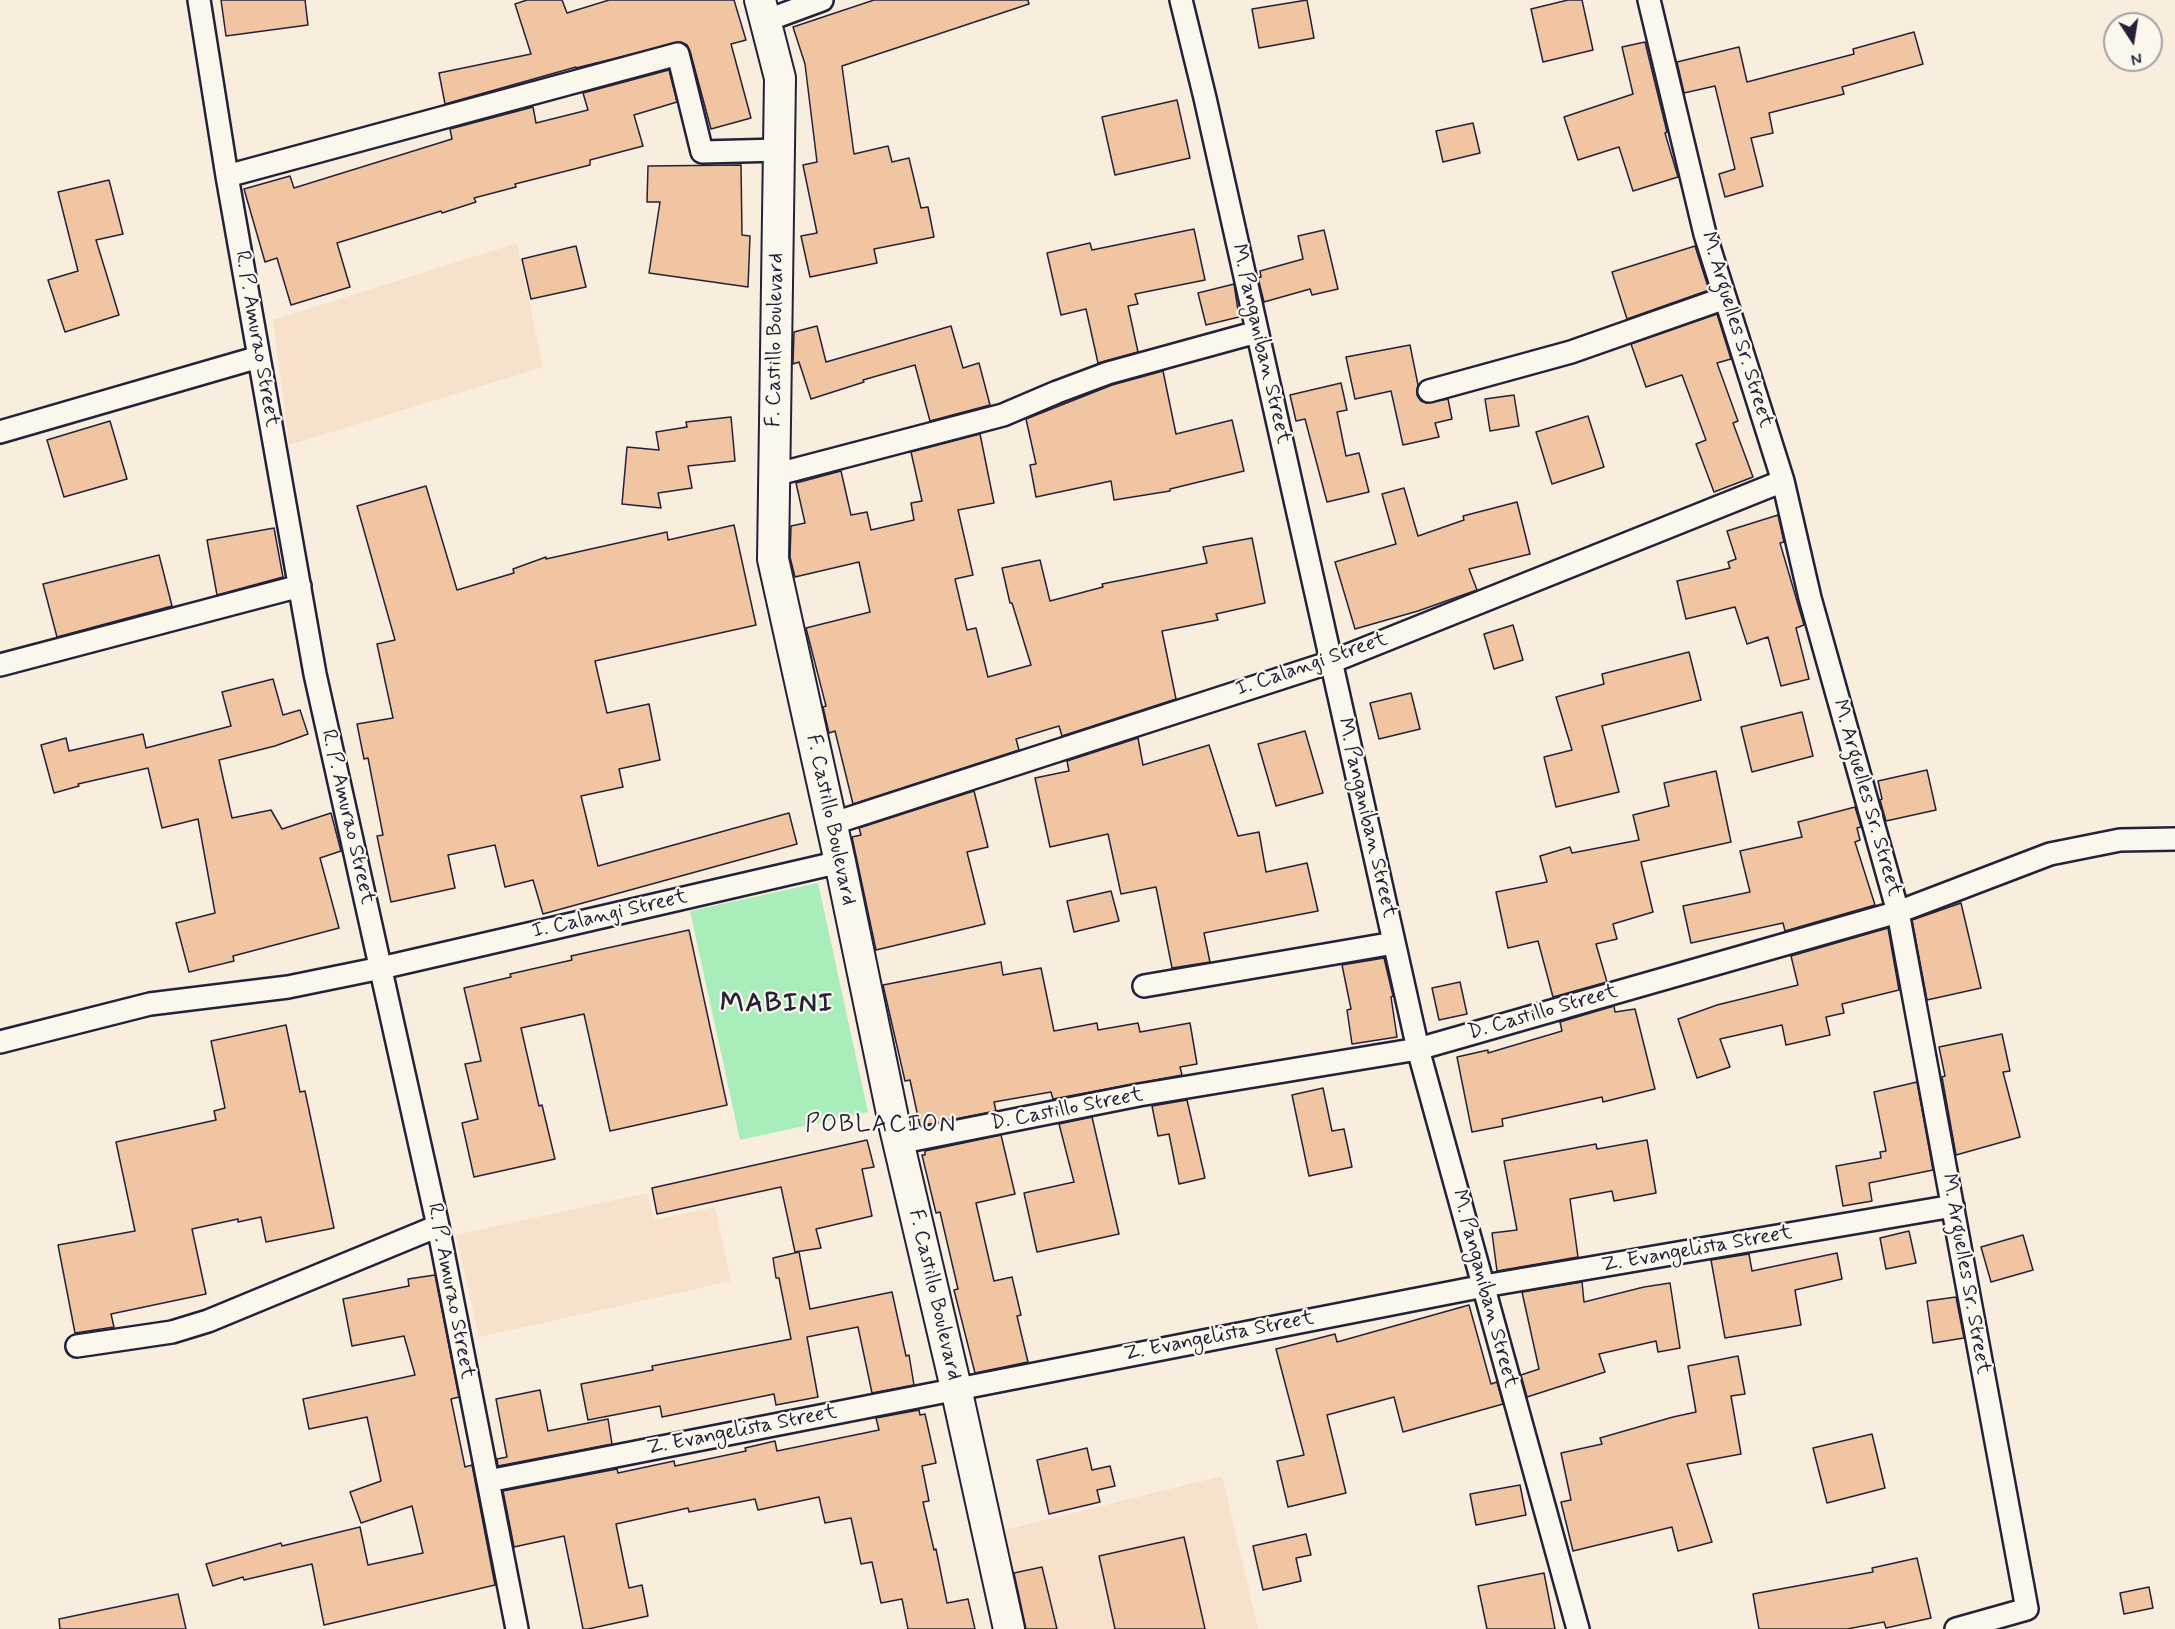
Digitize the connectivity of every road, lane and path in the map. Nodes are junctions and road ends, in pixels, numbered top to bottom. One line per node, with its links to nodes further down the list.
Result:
1 (200, 0): 7 (street, R. P. Amurao Street)
2 (822, 0): 5 (street)
3 (1181, 0): 9 (street, M. Panganiban Street)
4 (1649, 0): 8 (street, M. Arguelles Sr. Street)
5 (763, 10): 6 (main road, F. Castillo Boulevard)
6 (779, 150): 7 (street); 13 (main road, F. Castillo Boulevard)
7 (227, 176): 10 (street, R. P. Amurao Street)
8 (1725, 298): 11 (street); 14 (street, M. Arguelles Sr. Street)
9 (1257, 332): 13 (street); 16 (street, M. Panganiban Street)
10 (259, 357): 12 (street); 15 (street, R. P. Amurao Street)
11 (1429, 391)
12 (0, 432)
13 (774, 475): 18 (main road, F. Castillo Boulevard)
14 (1783, 481): 16 (street, I. Calangi Street); 21 (street, M. Arguelles Sr. Street)
15 (300, 586): 17 (street); 23 (street, R. P. Amurao Street)
16 (1331, 662): 18 (street, I. Calangi Street); 22 (street, M. Panganiban Street)
17 (0, 665)
18 (831, 824): 20 (main road, F. Castillo Boulevard)
19 (2175, 839): 21 (street, D. Castillo Street)
20 (840, 862): 23 (street, I. Calangi Street); 27 (main road, F. Castillo Boulevard)
21 (1898, 912): 26 (street, D. Castillo Street); 28 (street, M. Arguelles Sr. Street)
22 (1394, 943): 24 (street); 26 (street, M. Panganiban Street)
23 (381, 968): 25 (street, I. Calangi Street); 29 (street, R. P. Amurao Street)
24 (1144, 986)
25 (0, 1042)
26 (1418, 1048): 27 (street, D. Castillo Street); 30 (street, M. Panganiban Street)
27 (898, 1143): 32 (main road, F. Castillo Boulevard)
28 (1953, 1206): 30 (street, Z. Evangelista Street); 37 (street, M. Arguelles Sr. Street)
29 (438, 1226): 31 (street); 33 (street, R. P. Amurao Street)
30 (1484, 1286): 32 (street, Z. Evangelista Street); 36 (street, M. Panganiban Street)
31 (77, 1346)
32 (956, 1388): 33 (street, Z. Evangelista Street); 35 (main road, F. Castillo Boulevard)
33 (489, 1481): 34 (street, R. P. Amurao Street)
34 (517, 1629)
35 (1009, 1629)
36 (1578, 1629)
37 (1956, 1629)

